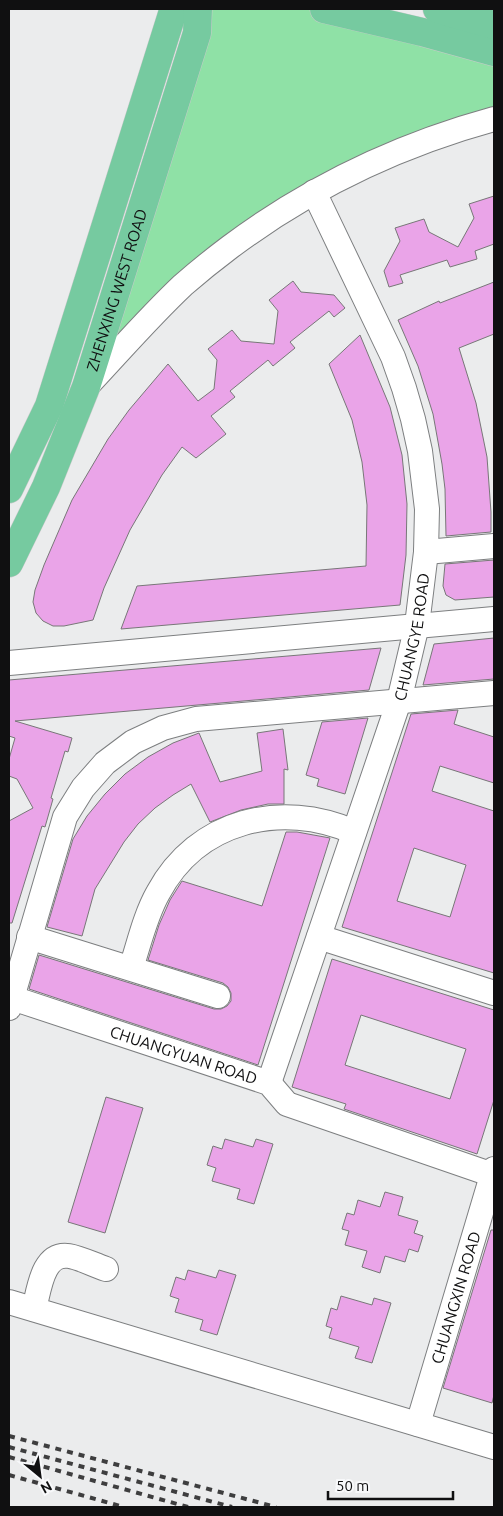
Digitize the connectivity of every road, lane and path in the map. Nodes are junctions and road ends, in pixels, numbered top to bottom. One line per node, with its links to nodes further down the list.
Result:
1 (174, 9): 10 (main road, ZHENXING WEST ROAD)
2 (198, 9): 9 (main road, ZHENXING WEST ROAD)
3 (324, 9): 6 (main road)
4 (437, 9): 5 (main road)
5 (494, 25)
6 (494, 52)
7 (494, 119): 8 (street)
8 (314, 192): 9 (street); 12 (street, CHUANGYE ROAD)
9 (86, 386): 13 (main road, ZHENXING WEST ROAD)
10 (10, 485)
11 (494, 546): 12 (street)
12 (426, 552): 15 (street, CHUANGYE ROAD)
13 (9, 563)
14 (494, 619): 15 (street)
15 (417, 626): 16 (street); 18 (street, CHUANGYE ROAD)
16 (9, 663)
17 (494, 693): 18 (street)
18 (399, 701): 19 (street, CHUANGYE ROAD); 20 (street)
19 (354, 832): 21 (street, CHUANGYE ROAD); 22 (street)
20 (29, 936): 22 (street); 25 (street)
21 (318, 937): 23 (street); 26 (street, CHUANGYE ROAD)
22 (131, 968): 24 (street)
23 (494, 993)
24 (218, 996)
25 (10, 1001): 26 (street, CHUANGYUAN ROAD)
26 (269, 1083): 27 (street, CHUANGYUAN ROAD)
27 (493, 1172): 31 (street, CHUANGXIN ROAD)
28 (106, 1269): 30 (street)
29 (9, 1302): 30 (street)
30 (34, 1309): 31 (street)
31 (418, 1424): 32 (street)
32 (494, 1447)

